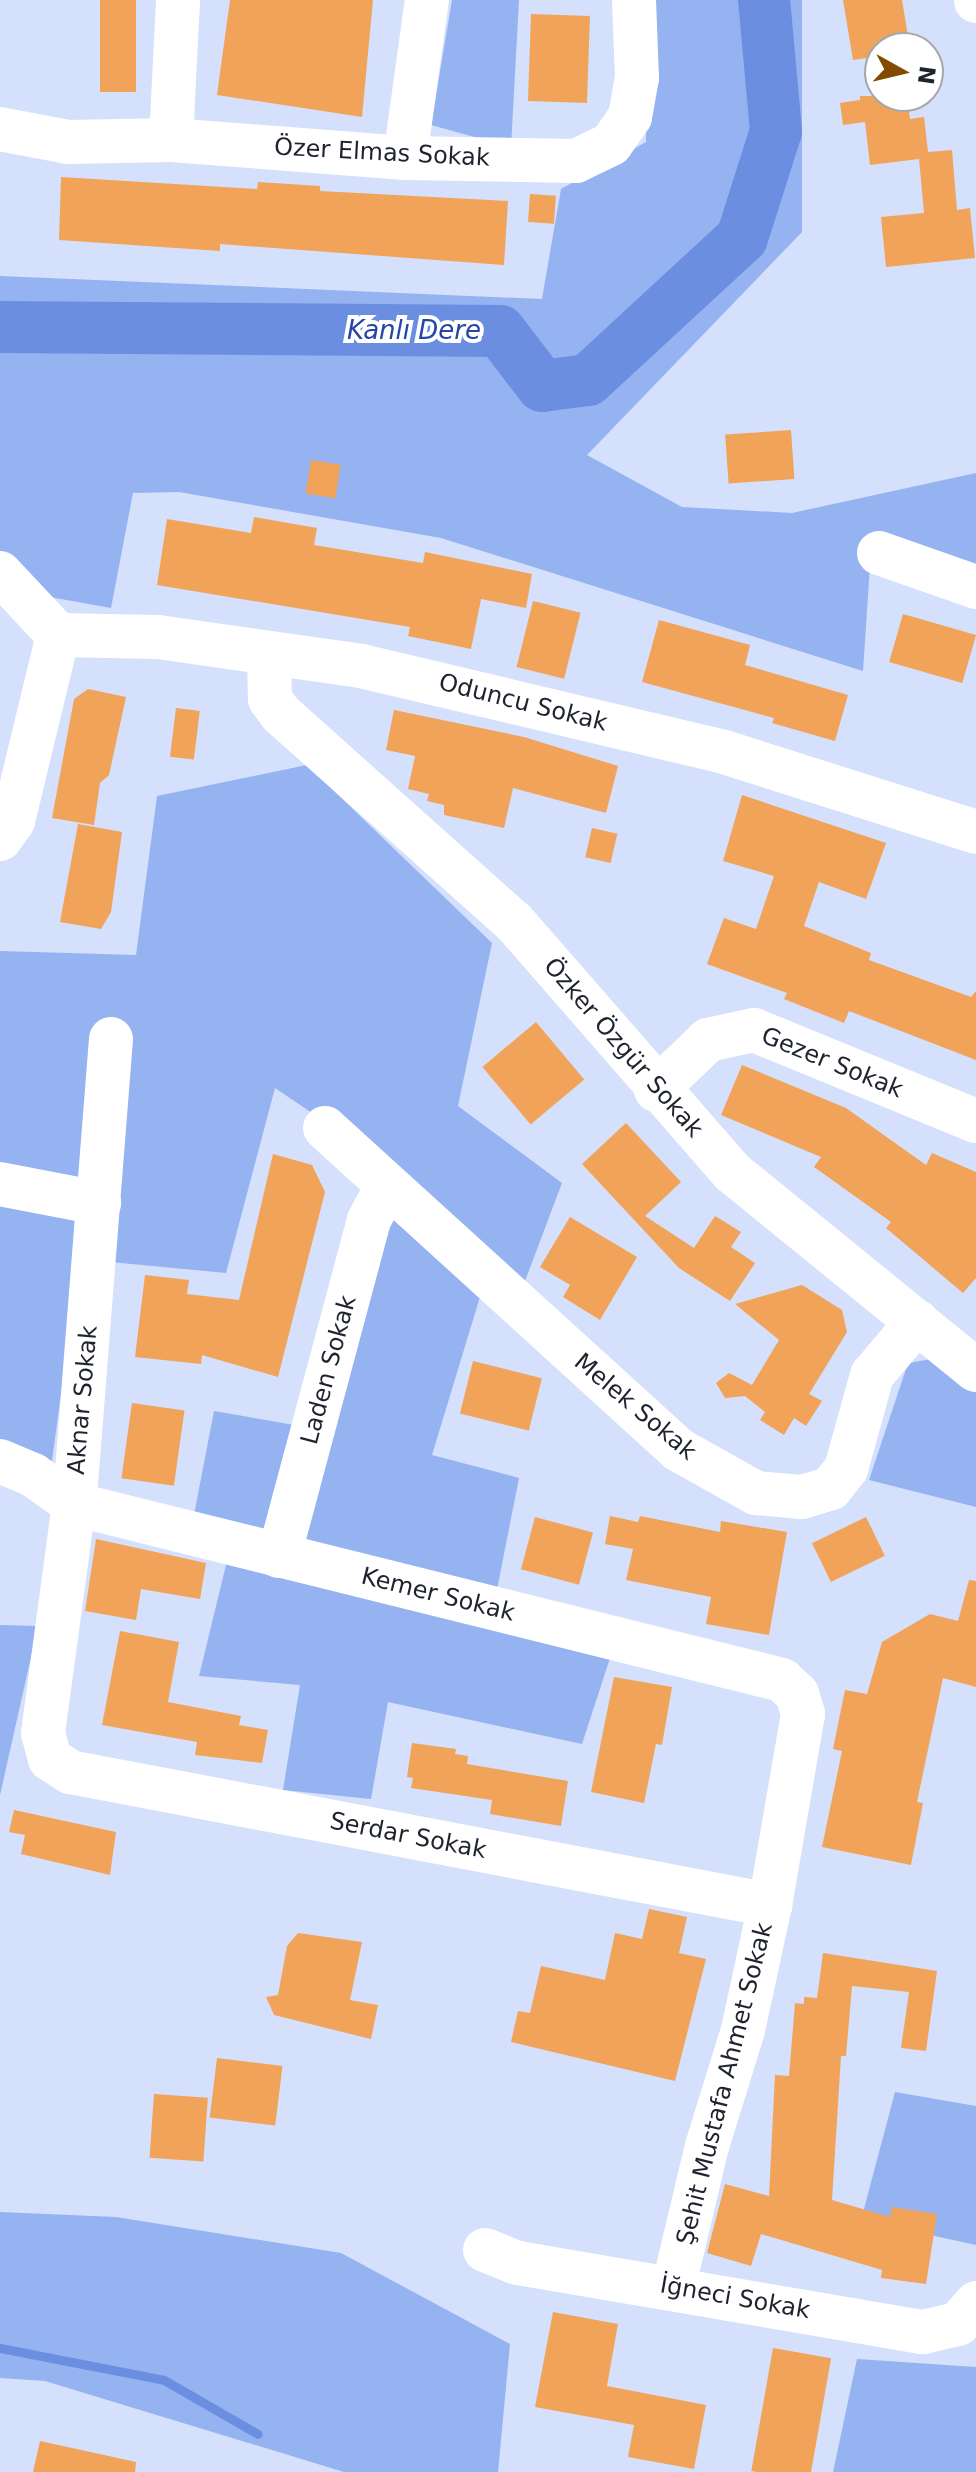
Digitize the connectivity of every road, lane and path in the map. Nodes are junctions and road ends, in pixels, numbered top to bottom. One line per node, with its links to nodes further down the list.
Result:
1 (178, 0): 5 (street)
2 (427, 0): 6 (street)
3 (634, 0): 6 (street, Özer Elmas Sokak)
4 (0, 129): 5 (street, Özer Elmas Sokak)
5 (171, 140): 6 (street, Özer Elmas Sokak)
6 (405, 158)
7 (879, 553): 9 (street)
8 (0, 573): 10 (street)
9 (976, 587)
10 (58, 635): 11 (street, Oduncu Sokak); 13 (street)
11 (269, 653): 12 (street, Oduncu Sokak); 15 (street, Özker Özgür Sokak)
12 (974, 824)
13 (0, 839)
14 (111, 1039): 20 (street, Aknar Sokak)
15 (656, 1090): 16 (street, Gezer Sokak); 21 (street, Özker Özgür Sokak)
16 (976, 1121)
17 (325, 1128): 19 (street, Melek Sokak)
18 (0, 1184): 20 (street)
19 (387, 1186): 21 (street, Melek Sokak); 25 (street, Laden Sokak)
20 (99, 1203): 24 (street, Aknar Sokak)
21 (917, 1322): 22 (street, Özker Özgür Sokak)
22 (976, 1370)
23 (0, 1461): 24 (street)
24 (74, 1504): 25 (street, Kemer Sokak); 27 (street, Aknar Sokak)
25 (279, 1556): 26 (street, Kemer Sokak)
26 (797, 1694): 28 (street, Şehit Mustafa Ahmet Sokak)
27 (50, 1759): 28 (street, Serdar Sokak)
28 (770, 1905): 30 (street, Şehit Mustafa Ahmet Sokak)
29 (485, 2250): 30 (street, İğneci Sokak)
30 (674, 2285): 31 (street, İğneci Sokak)
31 (976, 2303)

